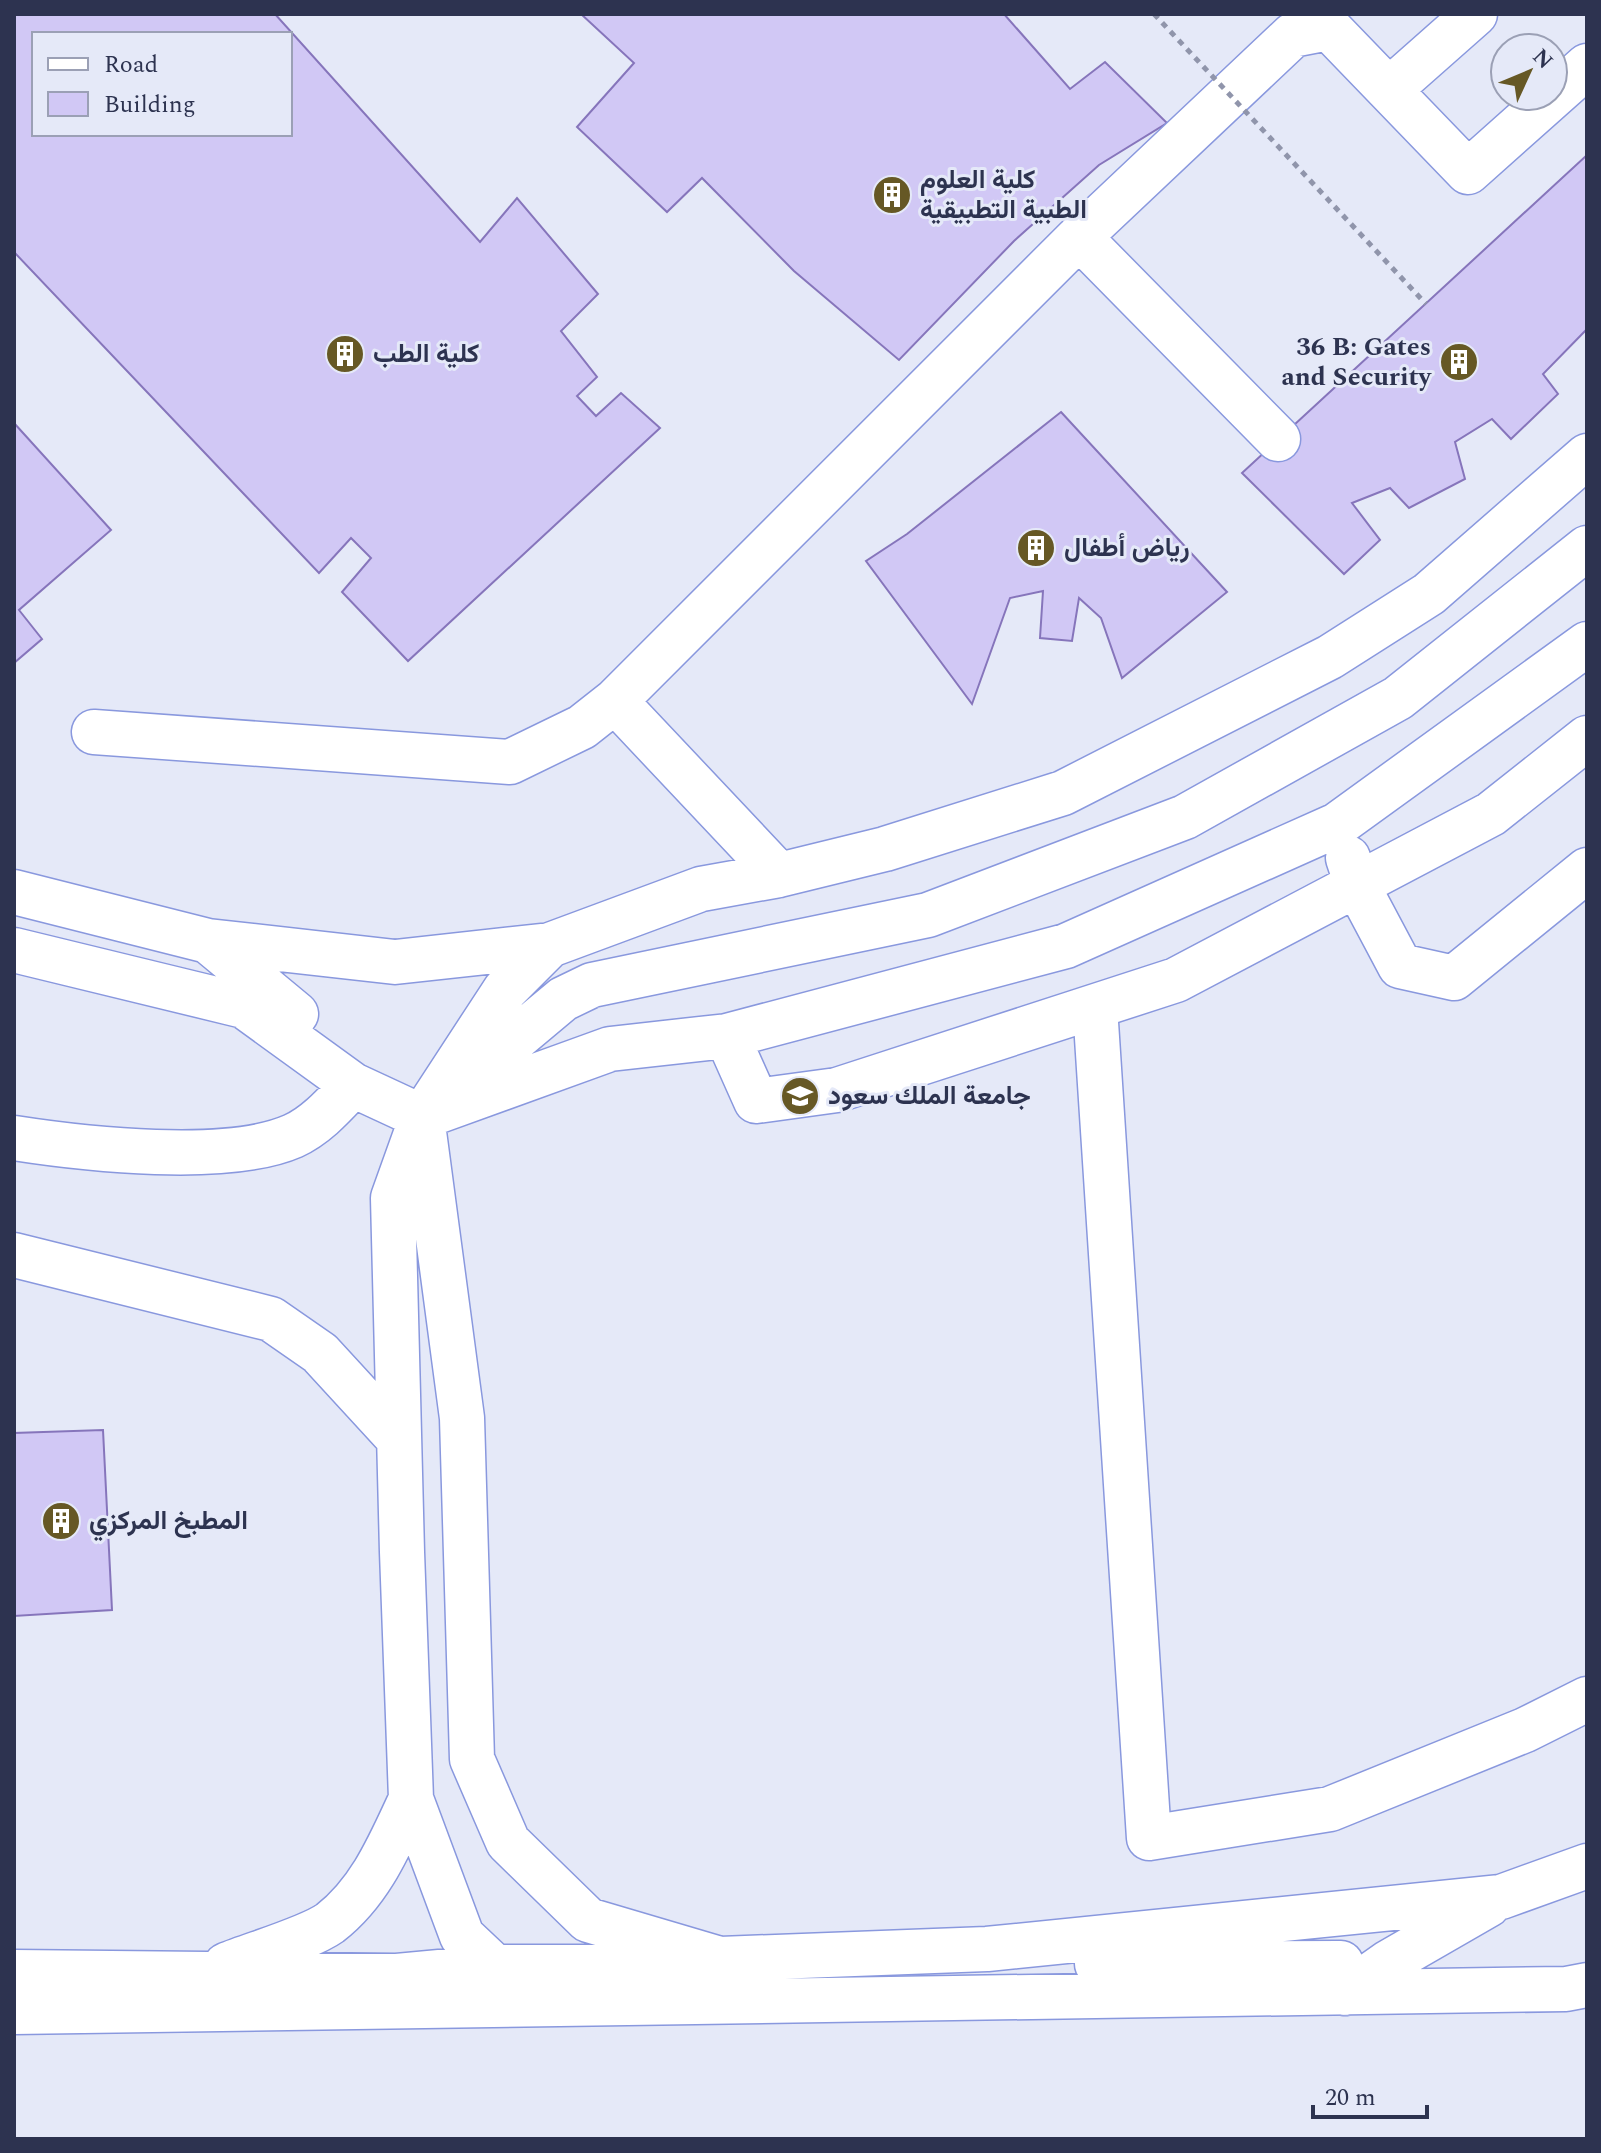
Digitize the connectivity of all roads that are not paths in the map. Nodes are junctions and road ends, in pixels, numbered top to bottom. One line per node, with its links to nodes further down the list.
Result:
1 (1475, 14): 3 (street)
2 (1587, 66): 3 (street)
3 (1389, 90): 4 (street)
4 (1079, 237): 5 (street); 9 (street)
5 (1278, 439)
6 (1587, 456): 14 (street)
7 (1587, 548): 23 (street)
8 (1587, 644): 12 (street)
9 (615, 701): 10 (street); 14 (street)
10 (94, 732)
11 (1587, 738): 15 (street)
12 (1337, 825): 15 (street); 21 (street)
13 (1587, 870): 15 (street)
14 (779, 875): 18 (street)
15 (1357, 885): 20 (street)
16 (14, 892): 17 (street)
17 (208, 941): 18 (street); 23 (street)
18 (550, 945): 23 (street)
19 (14, 950): 22 (street)
20 (1095, 1007): 21 (street); 27 (street)
21 (727, 1036): 23 (street)
22 (353, 1085): 23 (street); 24 (street)
23 (422, 1117): 26 (street); 30 (street)
24 (14, 1138)
25 (14, 1255): 26 (street)
26 (399, 1439): 28 (street)
27 (1587, 1699)
28 (411, 1799): 33 (street); 35 (street)
29 (1587, 1866): 30 (street)
30 (1501, 1897): 31 (street)
31 (1389, 1962): 32 (street); 33 (street); 37 (street)
32 (1587, 1963)
33 (493, 1967): 35 (street); 38 (street)
34 (14, 1972): 35 (street)
35 (207, 1973)
36 (1587, 1985): 37 (street)
37 (1345, 1993): 38 (street)
38 (534, 2004): 39 (street)
39 (14, 2012)

